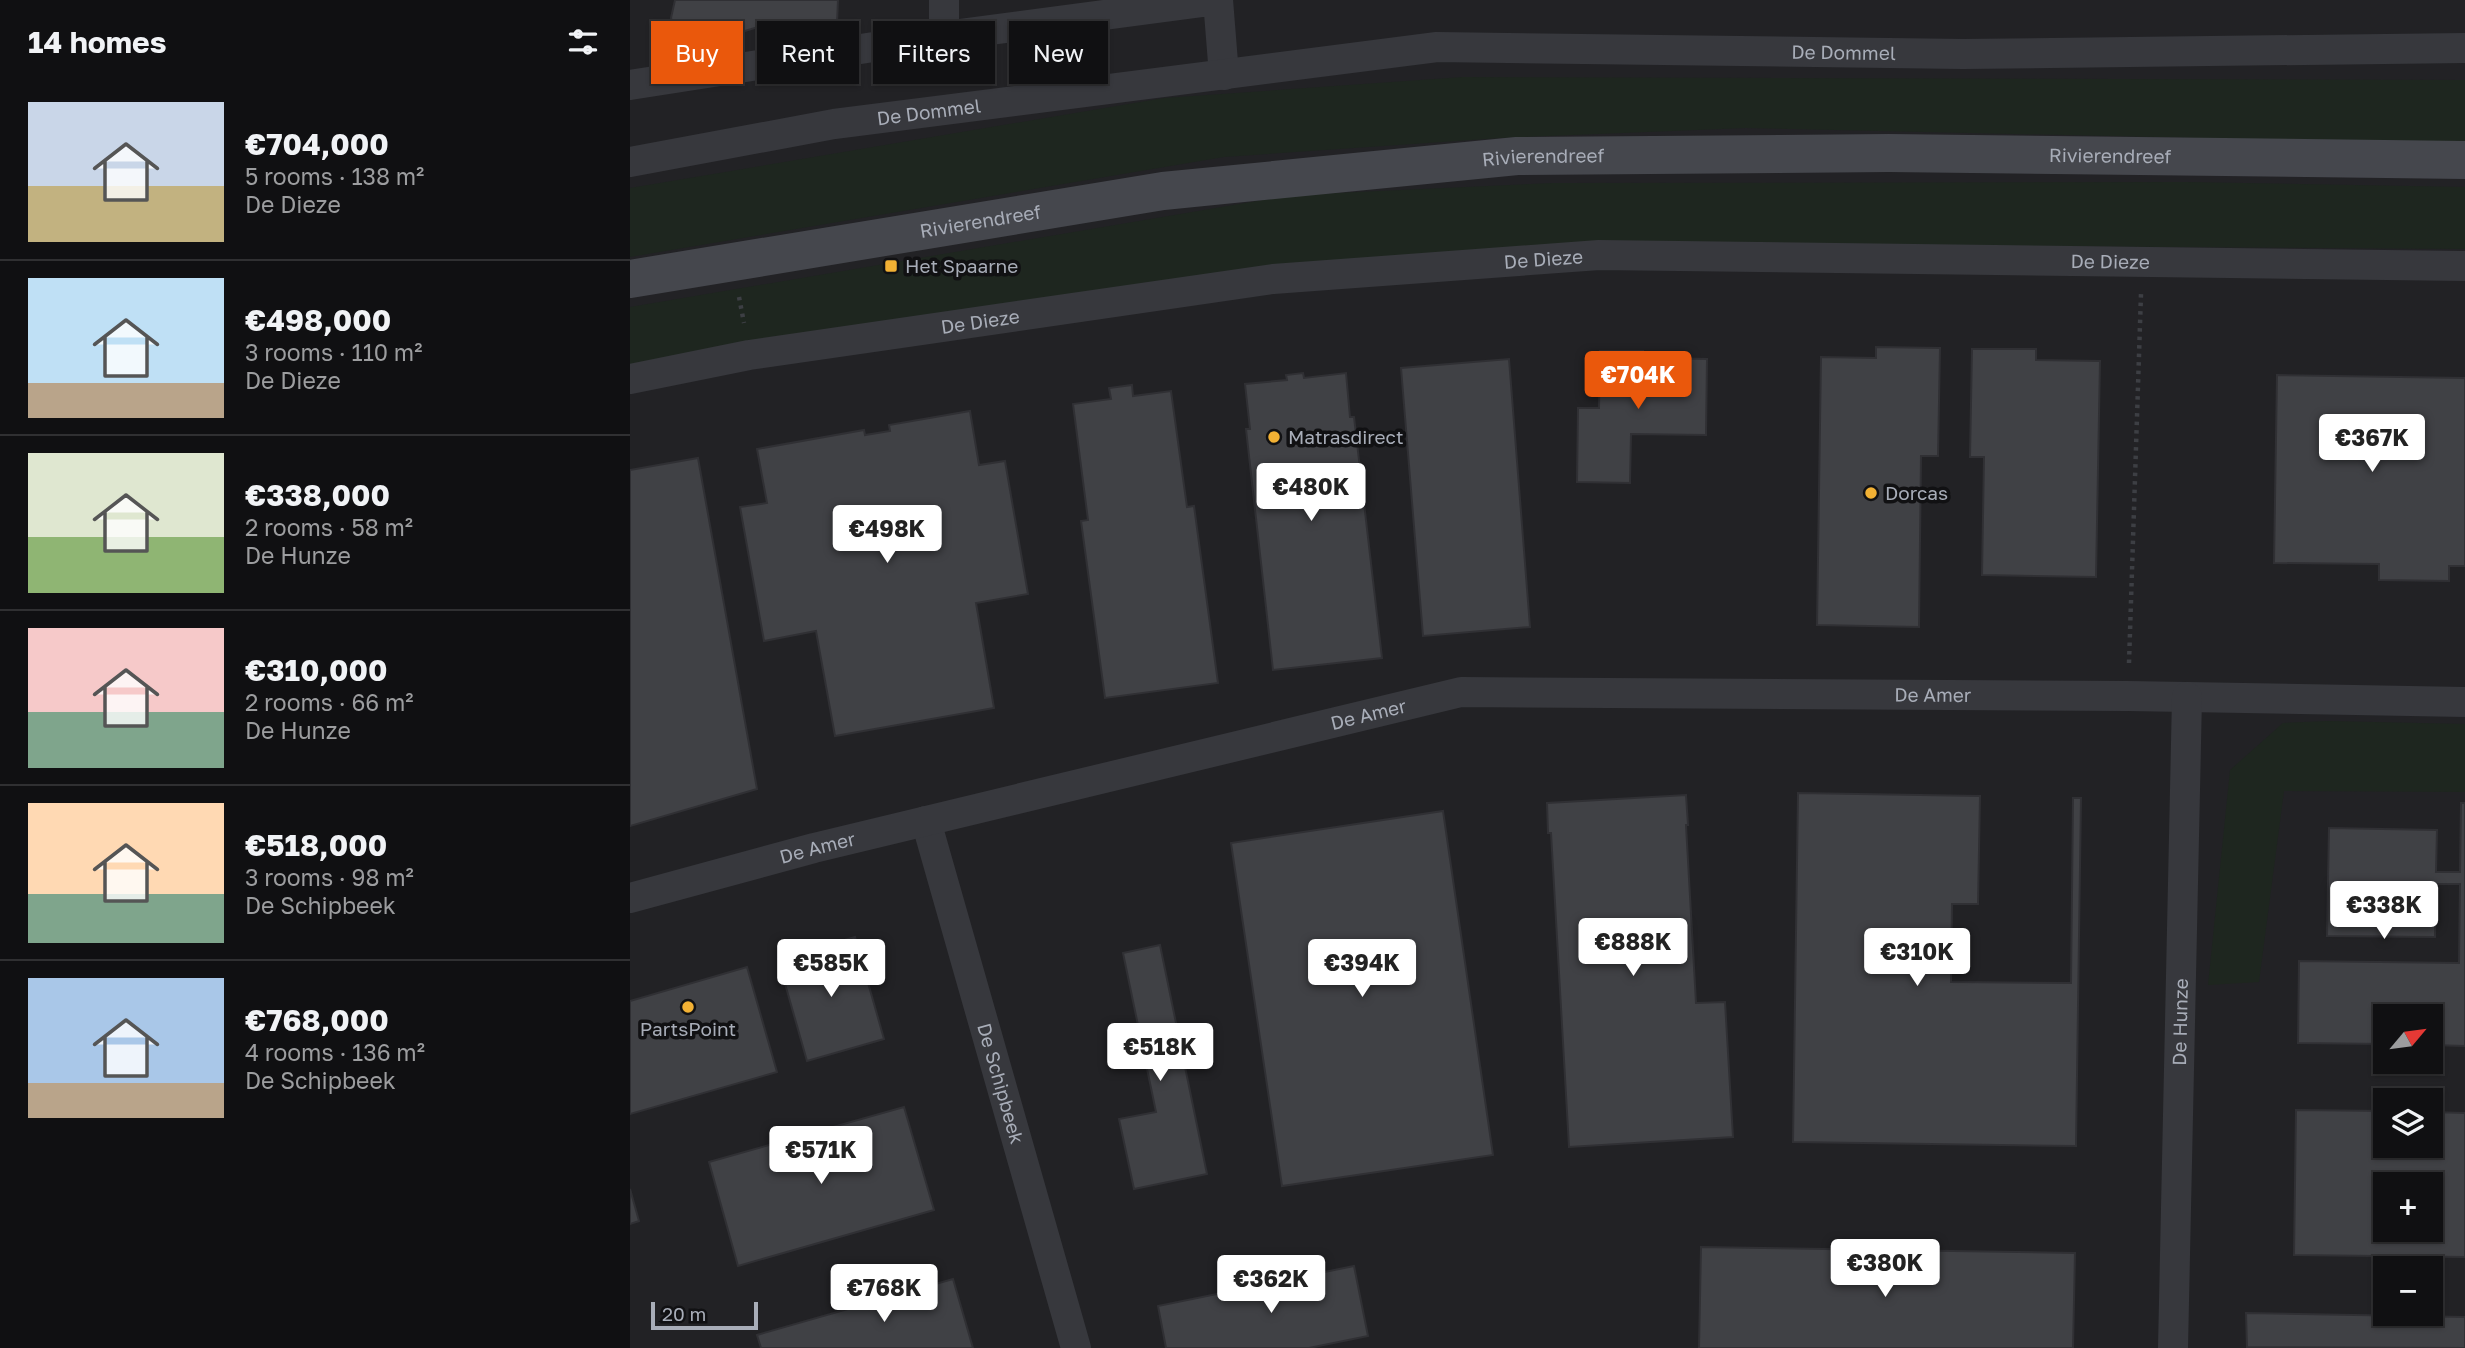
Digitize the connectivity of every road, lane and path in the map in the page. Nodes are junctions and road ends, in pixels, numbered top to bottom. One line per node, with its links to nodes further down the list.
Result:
1 (944, 0): 3 (street)
2 (1218, 0): 4 (street); 7 (street)
3 (944, 21)
4 (995, 29)
5 (873, 47): 8 (street)
6 (2465, 48): 7 (street, De Dommel)
7 (1224, 75): 9 (street, De Dommel)
8 (630, 85)
9 (631, 154)
10 (2465, 160): 13 (main road, Rivierendreef)
11 (2142, 260): 12 (street, De Dieze); 15 (street, De Dieze); 17 (path)
12 (2465, 266)
13 (630, 279)
14 (750, 292): 15 (path)
15 (749, 355): 16 (street, De Dieze)
16 (630, 379)
17 (2128, 696): 18 (street, De Amer); 20 (street, De Amer)
18 (2187, 697): 19 (street, De Amer); 23 (street, De Hunze)
19 (2465, 702)
20 (926, 821): 21 (street, De Amer); 22 (street, De Schipbeek)
21 (630, 898)
22 (1076, 1348)
23 (2173, 1348)

